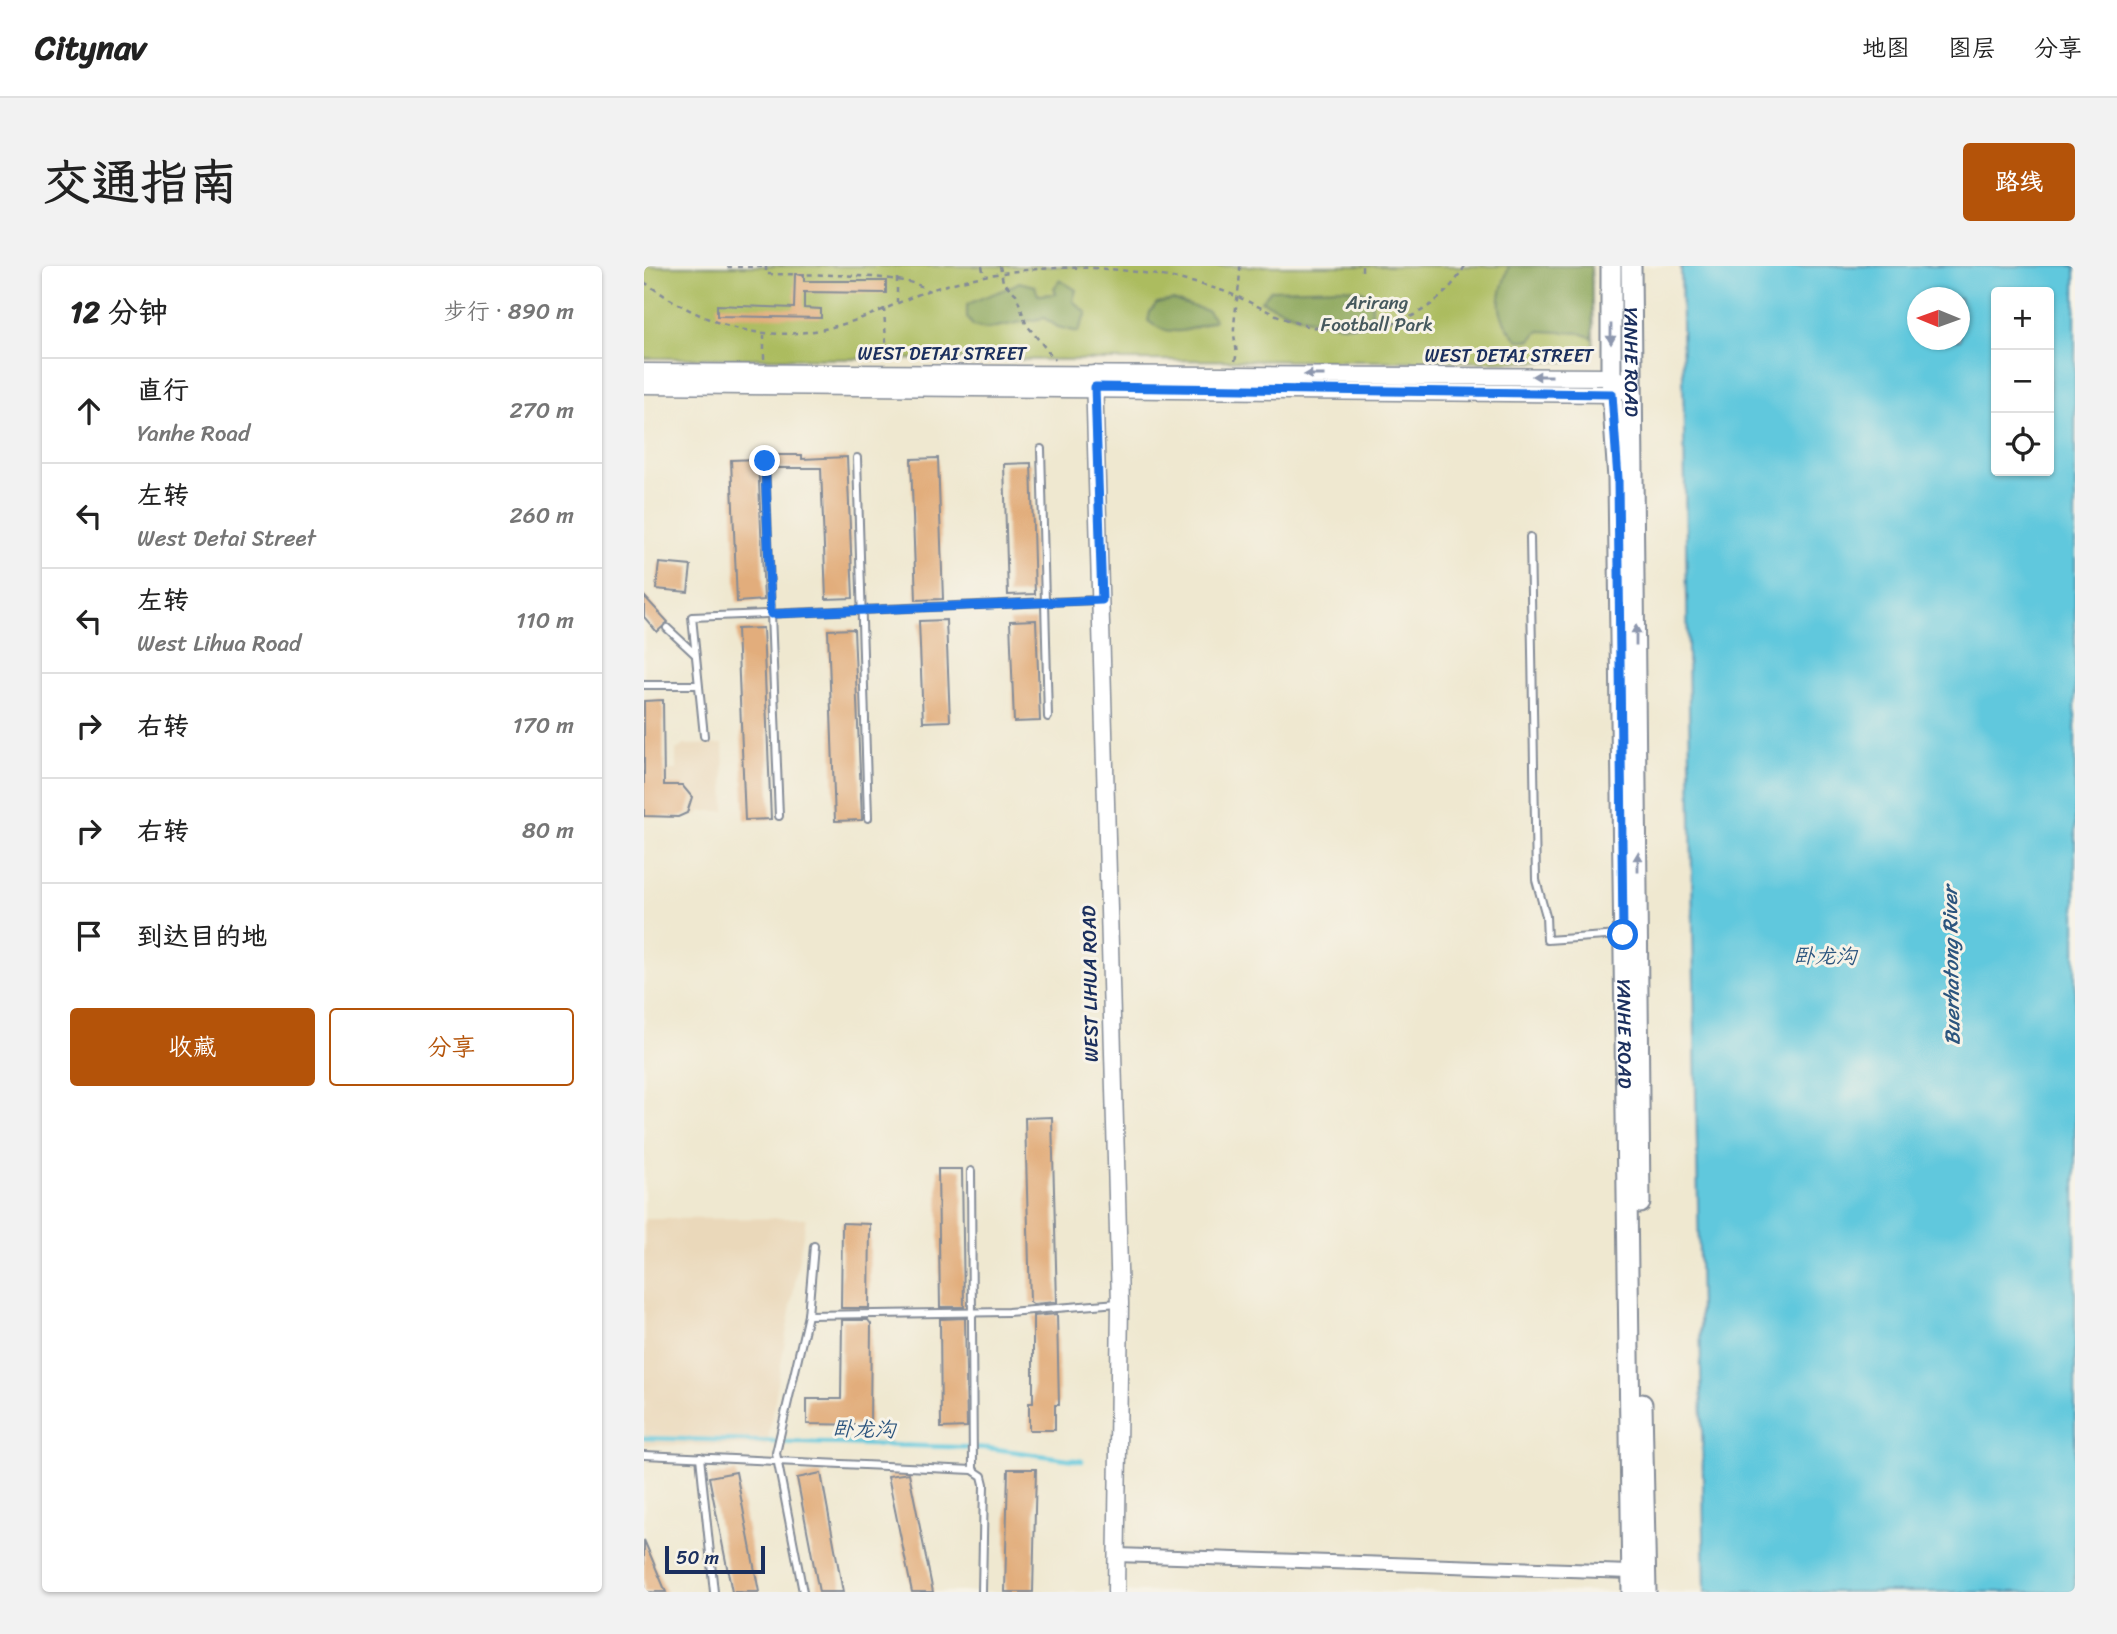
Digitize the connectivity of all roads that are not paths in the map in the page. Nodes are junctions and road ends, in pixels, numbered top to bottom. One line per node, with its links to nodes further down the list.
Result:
1 (1611, 266): 7 (main road, YANHE ROAD, one-way to 7)
2 (1631, 266): 6 (main road, YANHE ROAD)
3 (644, 372): 4 (street, WEST DETAI STREET)
4 (1095, 381): 5 (street, WEST DETAI STREET); 7 (street, WEST DETAI STREET); 12 (street, WEST LIHUA ROAD)
5 (644, 385)
6 (1633, 385): 7 (street, WEST DETAI STREET); 41 (main road, YANHE ROAD, one-way to 6)
7 (1611, 386): 24 (main road, YANHE ROAD)
8 (1041, 449): 13 (lane)
9 (857, 458): 14 (lane)
10 (765, 461): 15 (lane)
11 (1530, 537): 24 (lane)
12 (1102, 600): 13 (lane); 27 (street, WEST LIHUA ROAD)
13 (1045, 603): 14 (lane); 20 (lane)
14 (862, 610): 15 (lane); 23 (lane)
15 (771, 614): 17 (lane); 22 (lane)
16 (667, 628): 17 (lane)
17 (695, 654): 19 (lane)
18 (644, 685): 19 (lane)
19 (698, 685): 21 (lane)
20 (1048, 717)
21 (704, 736)
22 (779, 816)
23 (868, 818)
24 (1623, 935): 35 (main road, YANHE ROAD)
25 (971, 1171): 28 (lane)
26 (814, 1246): 29 (lane)
27 (1120, 1303): 28 (lane); 34 (street, WEST LIHUA ROAD)
28 (974, 1312): 29 (lane); 33 (lane)
29 (808, 1315): 32 (lane)
30 (644, 1455): 31 (lane)
31 (700, 1457): 32 (lane); 36 (lane)
32 (776, 1457): 33 (lane); 37 (lane)
33 (973, 1471): 38 (lane)
34 (1117, 1555): 35 (street); 39 (street, WEST LIHUA ROAD)
35 (1631, 1572): 40 (main road, YANHE ROAD)
36 (714, 1592)
37 (803, 1592)
38 (982, 1592)
39 (1116, 1592)
40 (1632, 1592)
41 (1646, 1592)

